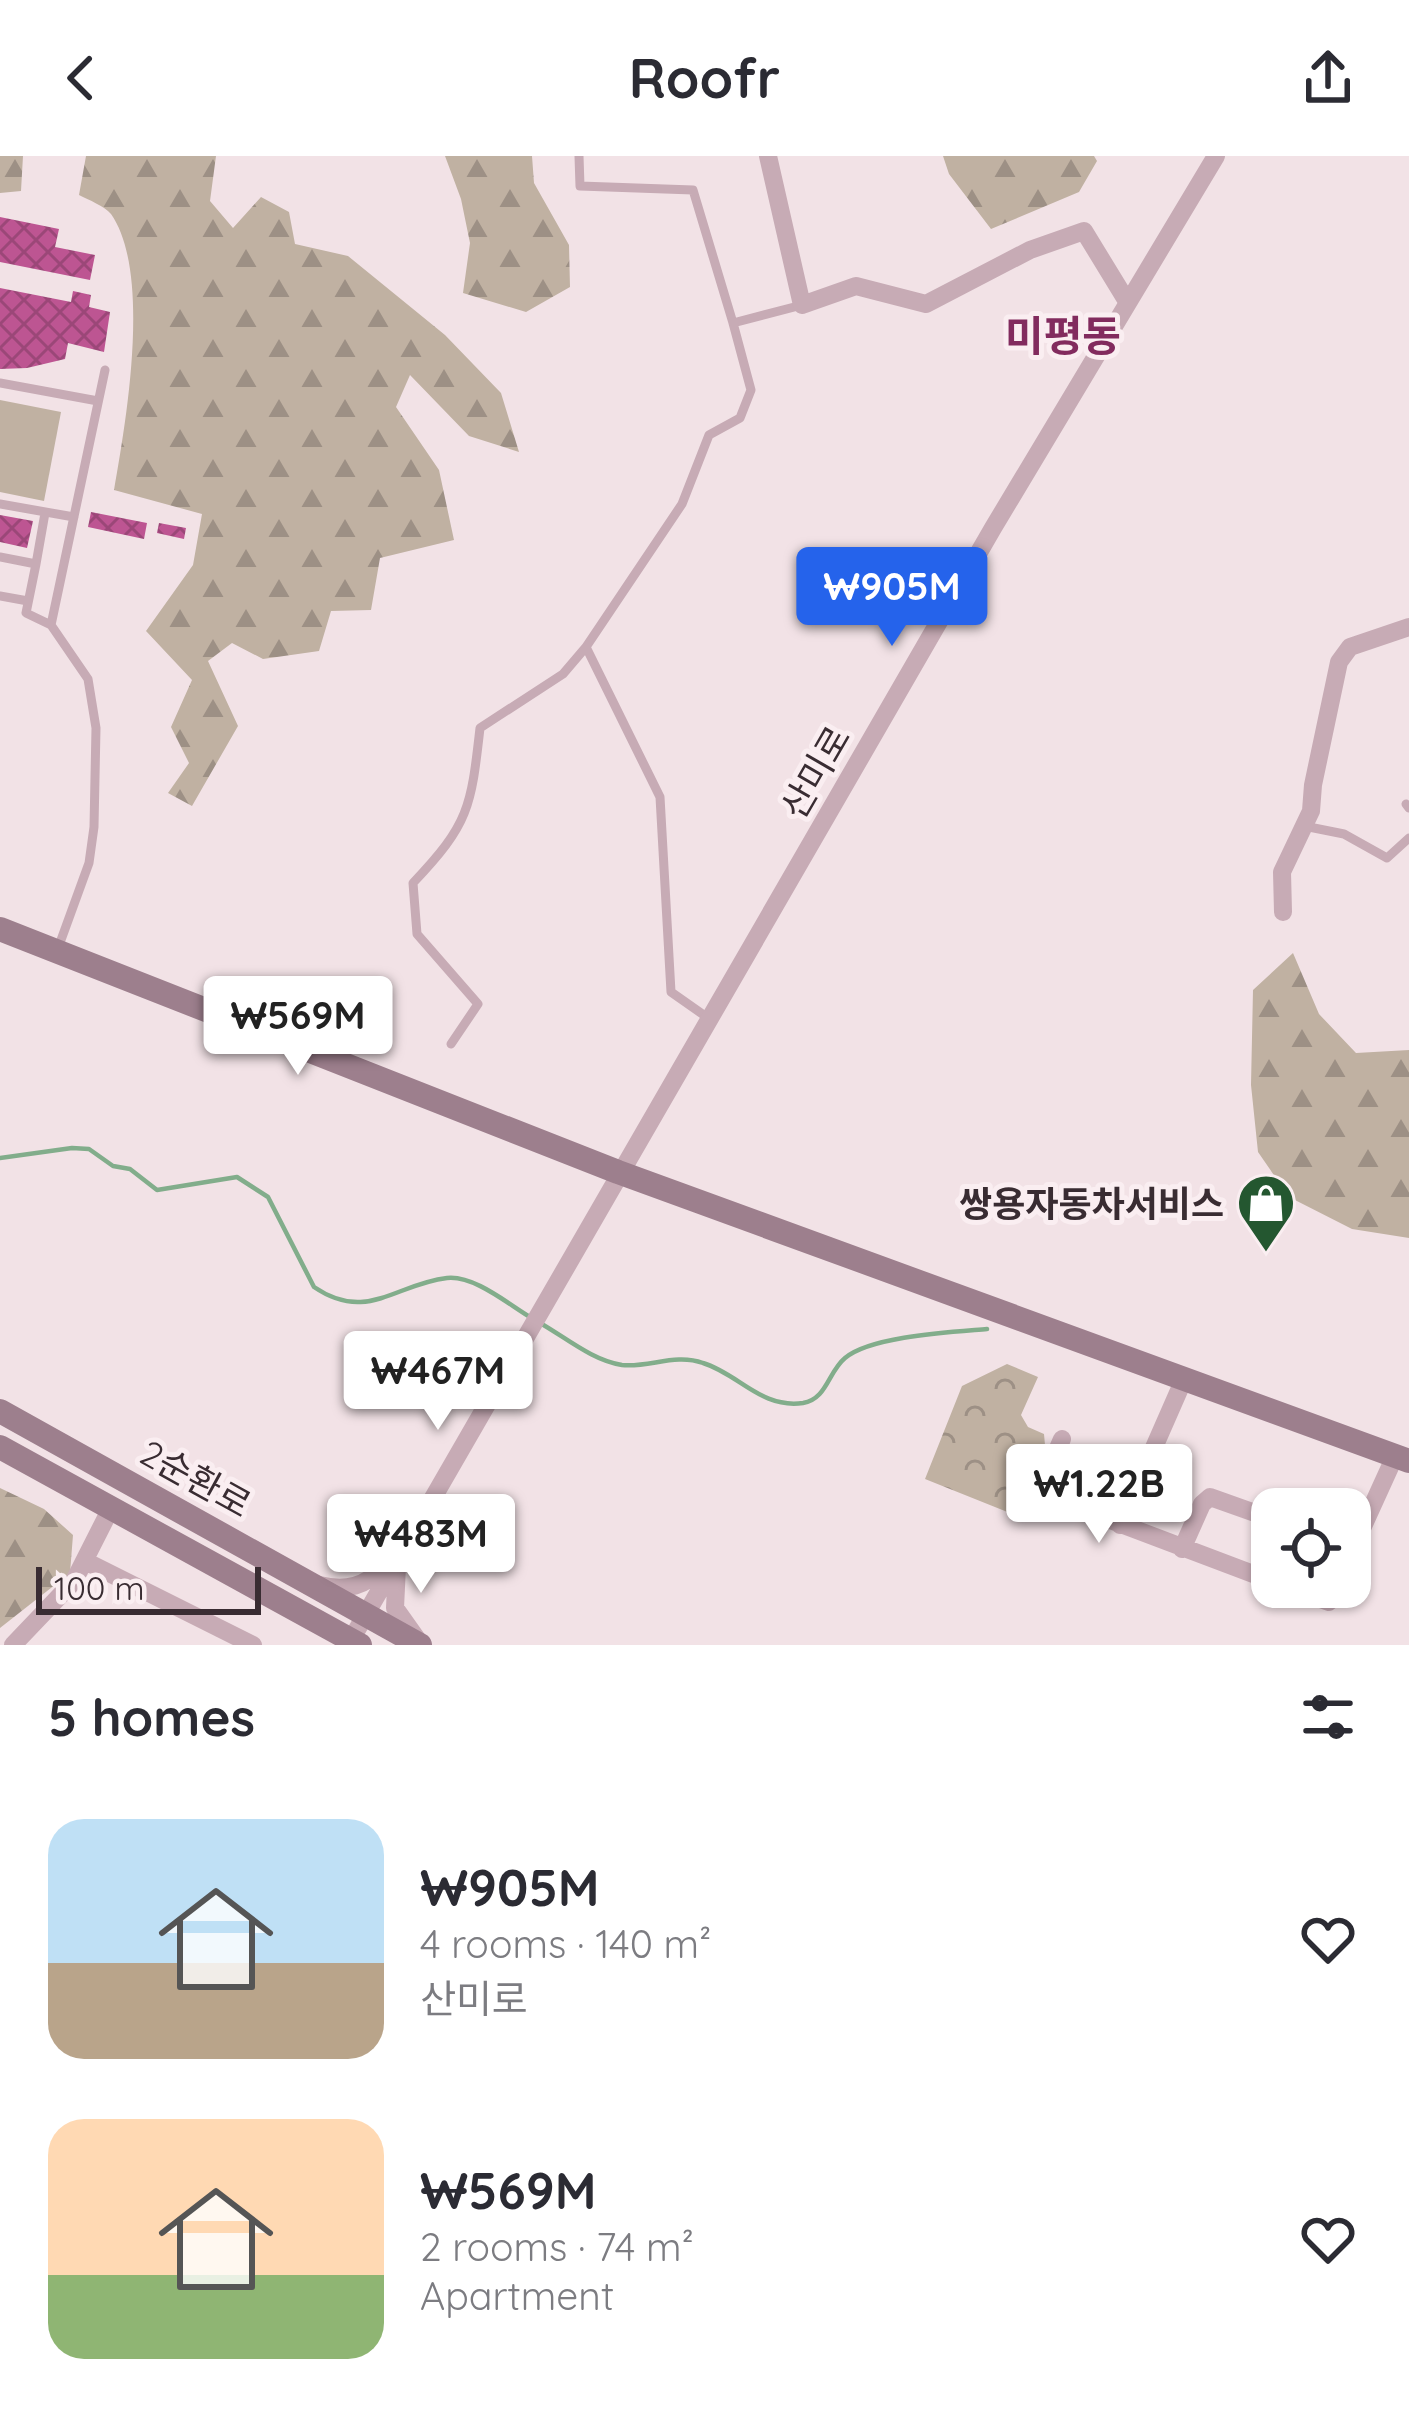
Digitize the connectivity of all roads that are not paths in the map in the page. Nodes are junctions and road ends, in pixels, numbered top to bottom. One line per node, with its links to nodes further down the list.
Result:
1 (579, 156): 6 (lane)
2 (768, 156): 5 (street)
3 (1216, 156): 4 (street, 산미로)
4 (1128, 303): 5 (street); 25 (street, 산미로)
5 (802, 304): 6 (lane)
6 (733, 323): 19 (lane)
7 (105, 370): 9 (lane)
8 (0, 383): 9 (lane)
9 (98, 401): 12 (lane)
10 (0, 503): 11 (lane)
11 (45, 513): 12 (lane); 14 (lane)
12 (74, 517): 17 (lane)
13 (0, 557): 14 (lane)
14 (36, 564): 16 (lane)
15 (0, 596): 16 (lane)
16 (28, 601): 17 (lane)
17 (51, 625): 24 (lane)
18 (1409, 627): 20 (street)
19 (586, 647): 25 (lane); 26 (lane)
20 (1304, 826): 21 (lane); 22 (street)
21 (1409, 838)
22 (1282, 911)
23 (0, 928): 24 (street)
24 (57, 951): 27 (street)
25 (708, 1018): 27 (street, 산미로)
26 (451, 1044)
27 (618, 1172): 28 (street); 38 (street, 산미로)
28 (1184, 1379): 32 (street); 36 (street)
29 (0, 1411): 41 (street, 2순환로)
30 (1061, 1439): 36 (street)
31 (0, 1447): 33 (street, 2순환로)
32 (1402, 1459): 35 (street)
33 (111, 1508): 39 (street); 43 (street, 2순환로)
34 (1251, 1512): 37 (street)
35 (1371, 1516)
36 (1120, 1525): 37 (street)
37 (1182, 1549): 40 (street)
38 (402, 1550): 41 (street); 42 (street); 46 (street)
39 (85, 1561): 44 (street); 45 (street)
40 (1251, 1574)
41 (310, 1582): 42 (street, 2순환로)
42 (366, 1613): 43 (street); 46 (street, 2순환로)
43 (356, 1642)
44 (13, 1645)
45 (253, 1645)
46 (421, 1645)

